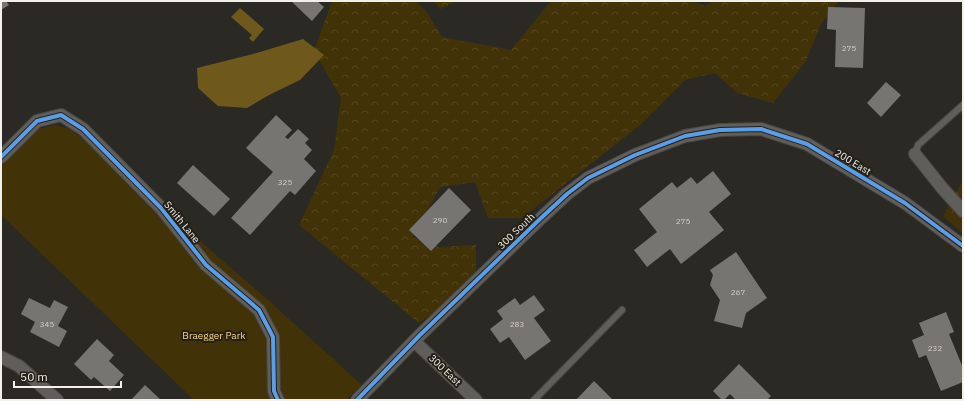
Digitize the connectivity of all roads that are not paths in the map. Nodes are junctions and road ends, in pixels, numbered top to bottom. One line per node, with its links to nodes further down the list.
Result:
1 (963, 105): 3 (lane)
2 (720, 130): 6 (street, 200 East); 8 (street, 300 South)
3 (915, 154): 5 (street)
4 (1, 157): 11 (street, Smith Lane)
5 (963, 211)
6 (963, 246)
7 (622, 310): 14 (lane)
8 (414, 341): 12 (street, 300 South); 13 (street, 300 East)
9 (1, 357): 10 (street)
10 (57, 400)
11 (278, 400)
12 (357, 400)
13 (476, 400)
14 (534, 400)

